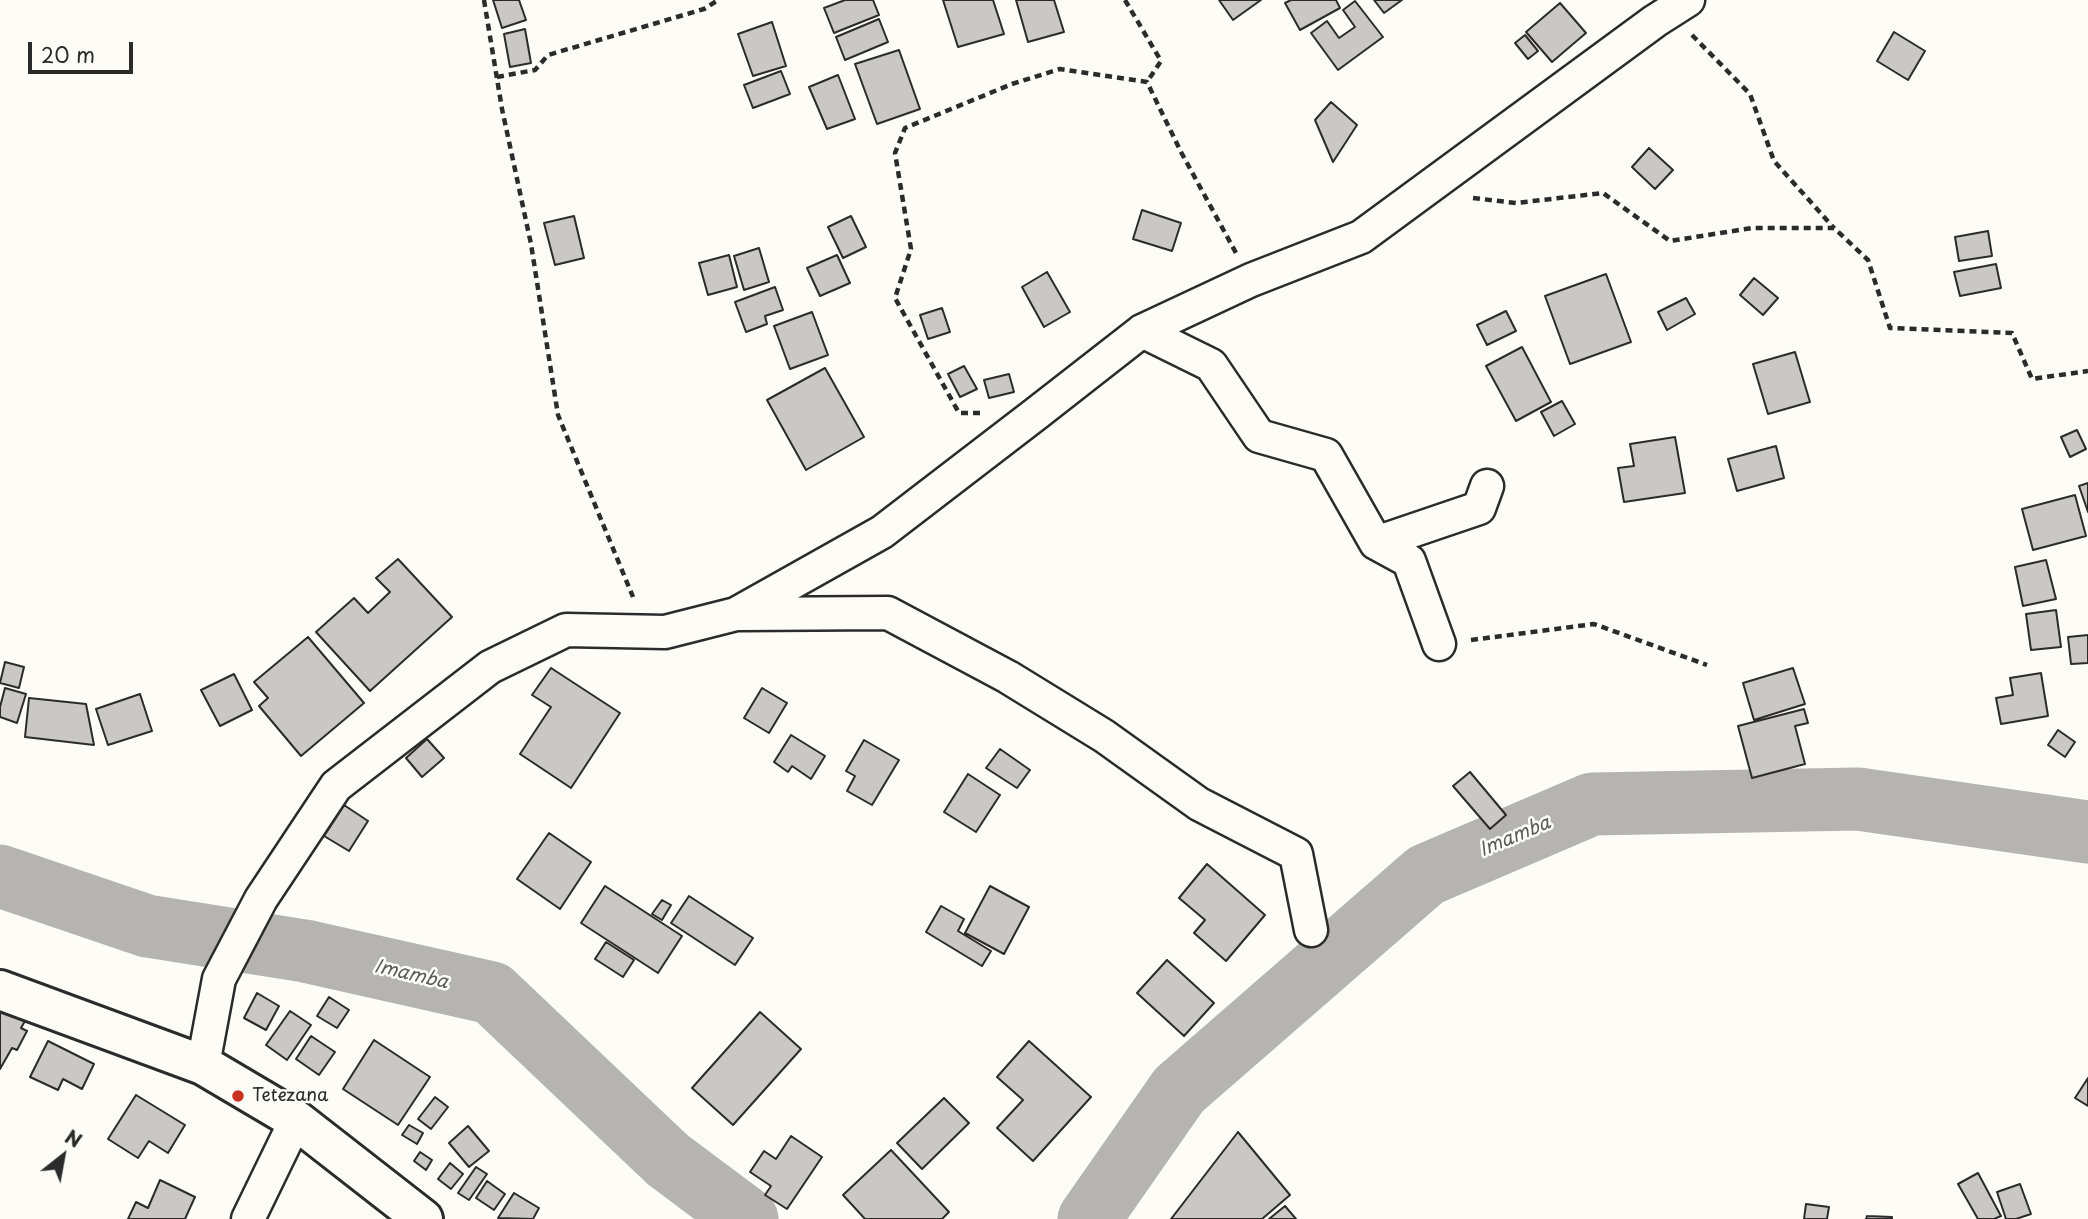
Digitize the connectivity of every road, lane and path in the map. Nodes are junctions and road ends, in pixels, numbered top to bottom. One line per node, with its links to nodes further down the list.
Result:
1 (484, 0): 5 (path)
2 (718, 0): 5 (path)
3 (1125, 0): 6 (path)
4 (1678, 6): 7 (street); 8 (path)
5 (497, 77): 16 (path)
6 (1147, 82): 9 (path); 12 (path)
7 (1423, 191): 8 (path); 9 (street)
8 (1834, 228): 11 (path)
9 (1251, 280): 10 (street)
10 (1142, 331): 12 (street); 14 (street)
11 (2088, 371)
12 (1037, 414): 15 (street)
13 (1487, 486): 14 (street)
14 (1376, 543): 17 (street)
15 (736, 614): 16 (street); 19 (street)
16 (647, 632): 21 (street)
17 (1439, 644): 18 (path)
18 (1707, 665)
19 (1311, 930)
20 (0, 990): 21 (street)
21 (203, 1065): 22 (street)
22 (296, 1121): 23 (street); 24 (street)
23 (248, 1219)
24 (423, 1219)

